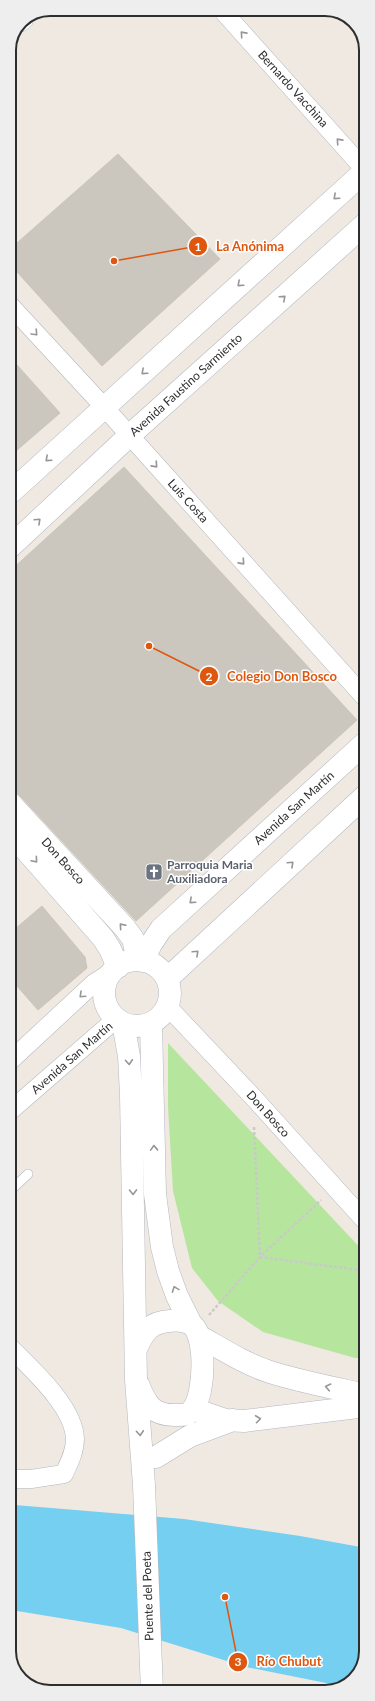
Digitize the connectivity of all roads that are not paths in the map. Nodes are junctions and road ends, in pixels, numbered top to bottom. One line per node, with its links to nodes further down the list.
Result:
1 (227, 16): 2 (street, Bernardo Vacchina, one-way to 1)
2 (359, 163)
3 (359, 175): 6 (main road, one-way to 6)
4 (359, 229): 7 (main road, Avenida Faustino Sarmiento, one-way to 4)
5 (16, 312): 6 (street, Luis Costa, one-way to 6)
6 (105, 408): 7 (street, Luis Costa); 8 (main road, one-way to 8)
7 (129, 436): 9 (main road, Avenida Faustino Sarmiento, one-way to 7); 10 (street, Luis Costa, one-way to 10)
8 (16, 488)
9 (16, 541)
10 (359, 691)
11 (359, 748): 15 (main road, Avenida San Martín, one-way to 15)
12 (359, 802): 17 (main road, one-way to 12)
13 (16, 810): 15 (main road, Don Bosco, one-way to 13)
14 (16, 839): 16 (main road, Don Bosco, one-way to 16)
15 (140, 961): 16 (main road); 17 (main road)
16 (115, 969): 19 (main road, Avenida San Martín); 21 (street, one-way to 21)
17 (168, 979): 18 (main road)
18 (168, 1007): 20 (main road); 25 (street, Don Bosco)
19 (120, 1021): 20 (main road, Avenida San Martín); 22 (street, Avenida San Martín); 27 (main road, one-way to 27)
20 (151, 1024): 26 (main road, one-way to 20)
21 (16, 1056)
22 (16, 1107)
23 (28, 1174): 24 (lane)
24 (16, 1185)
25 (359, 1214)
26 (195, 1330): 27 (main road); 30 (main road, one-way to 26); 32 (main road)
27 (137, 1347): 29 (main road)
28 (16, 1353): 35 (street)
29 (136, 1380): 32 (main road); 36 (main road, Puente del Poeta, one-way to 36)
30 (359, 1393)
31 (359, 1407): 33 (main road, one-way to 31)
32 (190, 1412): 33 (main road); 34 (main road)
33 (233, 1420): 34 (main road)
34 (156, 1457): 36 (main road)
35 (16, 1480)
36 (144, 1493): 37 (main road, Puente del Poeta)
37 (152, 1685)

